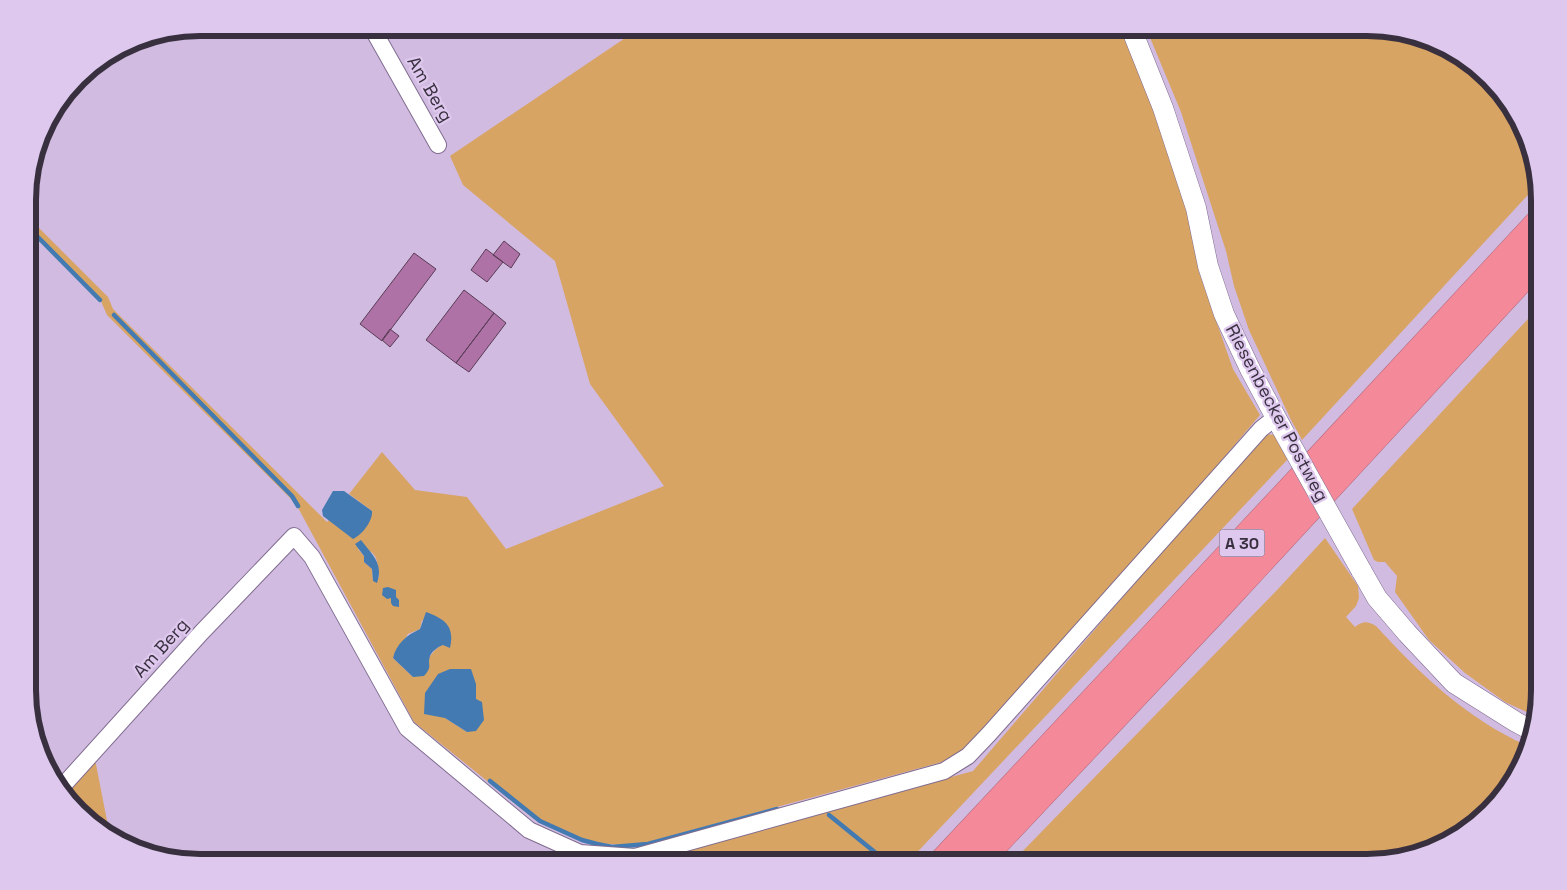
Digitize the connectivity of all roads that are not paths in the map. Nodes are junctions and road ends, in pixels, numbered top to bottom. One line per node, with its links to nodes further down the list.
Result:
1 (1134, 36): 6 (street, Riesenbecker Postweg)
2 (377, 37): 3 (street, Am Berg)
3 (438, 145)
4 (1530, 233): 9 (highway, A 30)
5 (1530, 268): 10 (highway, A 30)
6 (1278, 422): 7 (street, Riesenbecker Postweg, bridge); 12 (street, Am Berg)
7 (1526, 728)
8 (65, 783): 11 (street, Am Berg)
9 (951, 853)
10 (985, 853)
11 (589, 854)
12 (647, 854)

